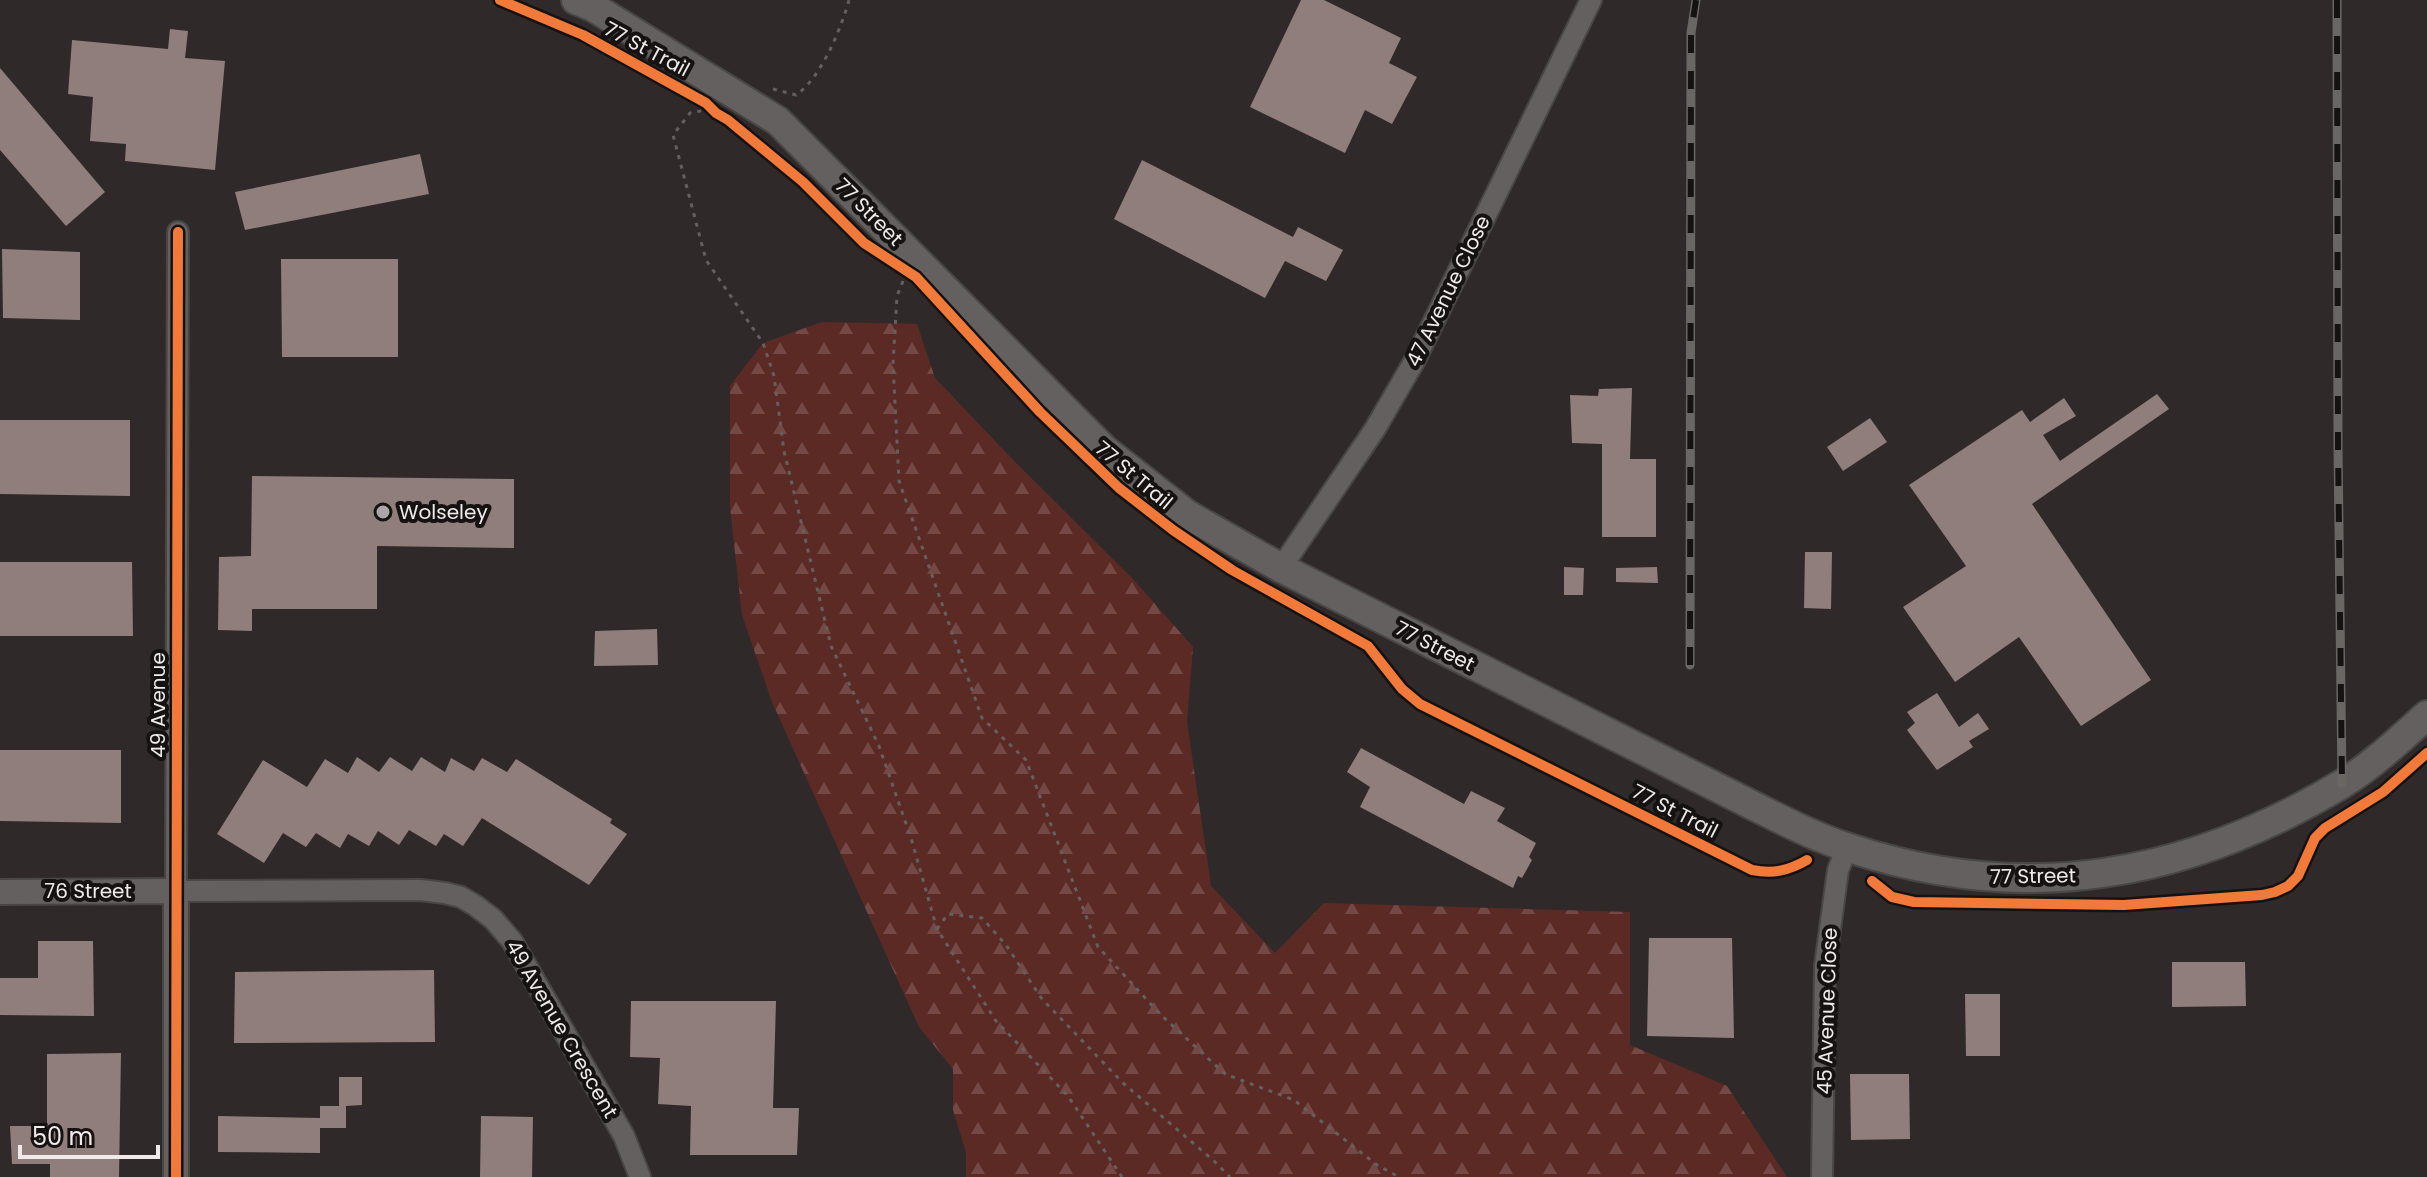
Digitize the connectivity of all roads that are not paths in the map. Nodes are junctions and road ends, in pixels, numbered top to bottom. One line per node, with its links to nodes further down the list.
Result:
1 (576, 0): 4 (main road, 77 Street)
2 (1591, 0): 4 (street, 47 Avenue Close)
3 (178, 232): 7 (street, 49 Avenue)
4 (1281, 568): 6 (main road, 77 Street)
5 (2427, 715): 6 (main road, 77 Street)
6 (1847, 848): 11 (street, 45 Avenue Close)
7 (176, 891): 8 (street, 76 Street); 9 (street, 49 Avenue); 10 (street, 49 Avenue Crescent)
8 (0, 892)
9 (176, 1177)
10 (640, 1177)
11 (1822, 1177)

